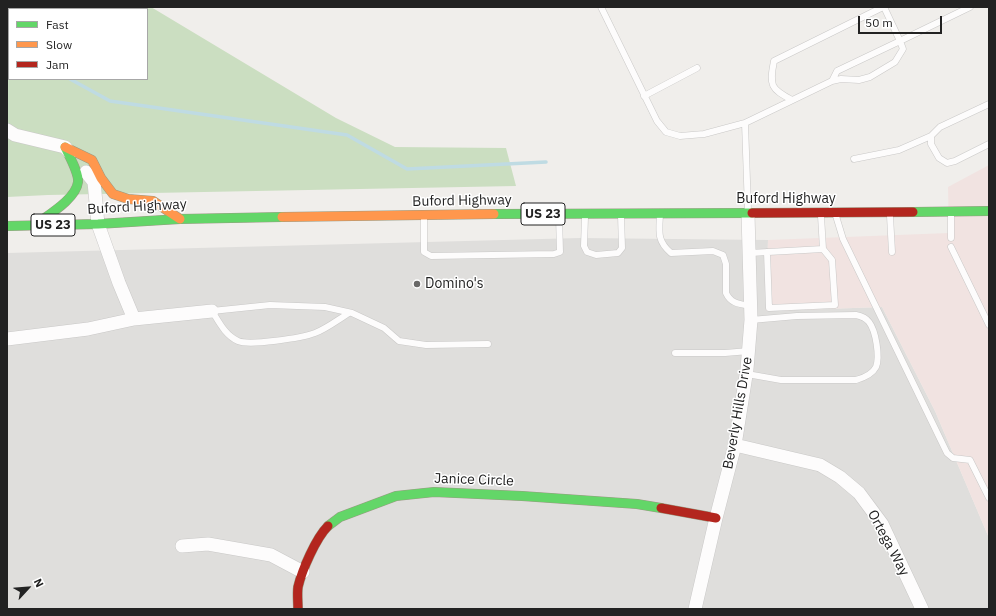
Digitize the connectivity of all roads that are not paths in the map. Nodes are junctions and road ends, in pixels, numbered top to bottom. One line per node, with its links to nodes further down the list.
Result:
1 (601, 7): 7 (lane)
2 (883, 7): 4 (lane); 8 (lane)
3 (970, 7): 4 (lane)
4 (900, 41): 6 (lane); 6 (lane)
5 (697, 68): 7 (lane)
6 (832, 81): 8 (lane)
7 (644, 96): 10 (lane)
8 (792, 100): 10 (lane)
9 (989, 104): 12 (lane)
10 (745, 123): 25 (lane)
11 (7, 130): 14 (street)
12 (931, 136): 13 (lane); 15 (lane)
13 (989, 144)
14 (65, 147): 27 (main road); 28 (street); 29 (main road)
15 (854, 159)
16 (951, 211): 17 (main road, Buford Highway / US 23); 18 (main road, Buford Highway / US 23); 31 (lane)
17 (989, 211)
18 (890, 212): 22 (main road, Buford Highway / US 23); 35 (lane)
19 (585, 213): 20 (main road, Buford Highway / US 23); 20 (lane); 23 (main road, Buford Highway / US 23)
20 (621, 213): 24 (main road, Buford Highway / US 23)
21 (820, 213): 22 (main road, Buford Highway / US 23); 25 (main road, Buford Highway / US 23); 33 (lane)
22 (835, 213): 49 (lane)
23 (559, 214): 26 (main road, Buford Highway / US 23); 26 (lane)
24 (660, 214): 25 (main road, Buford Highway / US 23); 37 (lane)
25 (748, 214): 36 (street, Beverly Hills Drive)
26 (424, 215): 27 (main road, Buford Highway / US 23)
27 (180, 218): 28 (main road, Buford Highway / US 23)
28 (98, 224): 29 (main road, Buford Highway / US 23); 40 (street)
29 (35, 225): 30 (main road, Buford Highway / US 23)
30 (7, 226)
31 (951, 238)
32 (951, 247): 42 (lane)
33 (823, 249): 34 (lane); 34 (lane)
34 (768, 252): 36 (lane)
35 (892, 252)
36 (750, 253): 37 (street, Beverly Hills Drive)
37 (751, 306): 41 (street, Beverly Hills Drive)
38 (212, 311): 39 (lane); 39 (lane); 40 (street)
39 (349, 313): 44 (lane)
40 (134, 319): 43 (street)
41 (751, 320): 45 (street, Beverly Hills Drive); 47 (lane)
42 (989, 325)
43 (7, 339)
44 (488, 344)
45 (749, 351): 46 (lane); 47 (street, Beverly Hills Drive)
46 (675, 353)
47 (746, 374): 48 (street, Beverly Hills Drive)
48 (735, 445): 50 (street, Beverly Hills Drive); 55 (street, Ortega Way)
49 (989, 498)
50 (716, 518): 52 (main road, Janice Circle); 54 (street, Beverly Hills Drive)
51 (182, 546): 52 (street)
52 (303, 572): 53 (main road, Janice Circle)
53 (298, 609)
54 (695, 609)
55 (922, 609)

